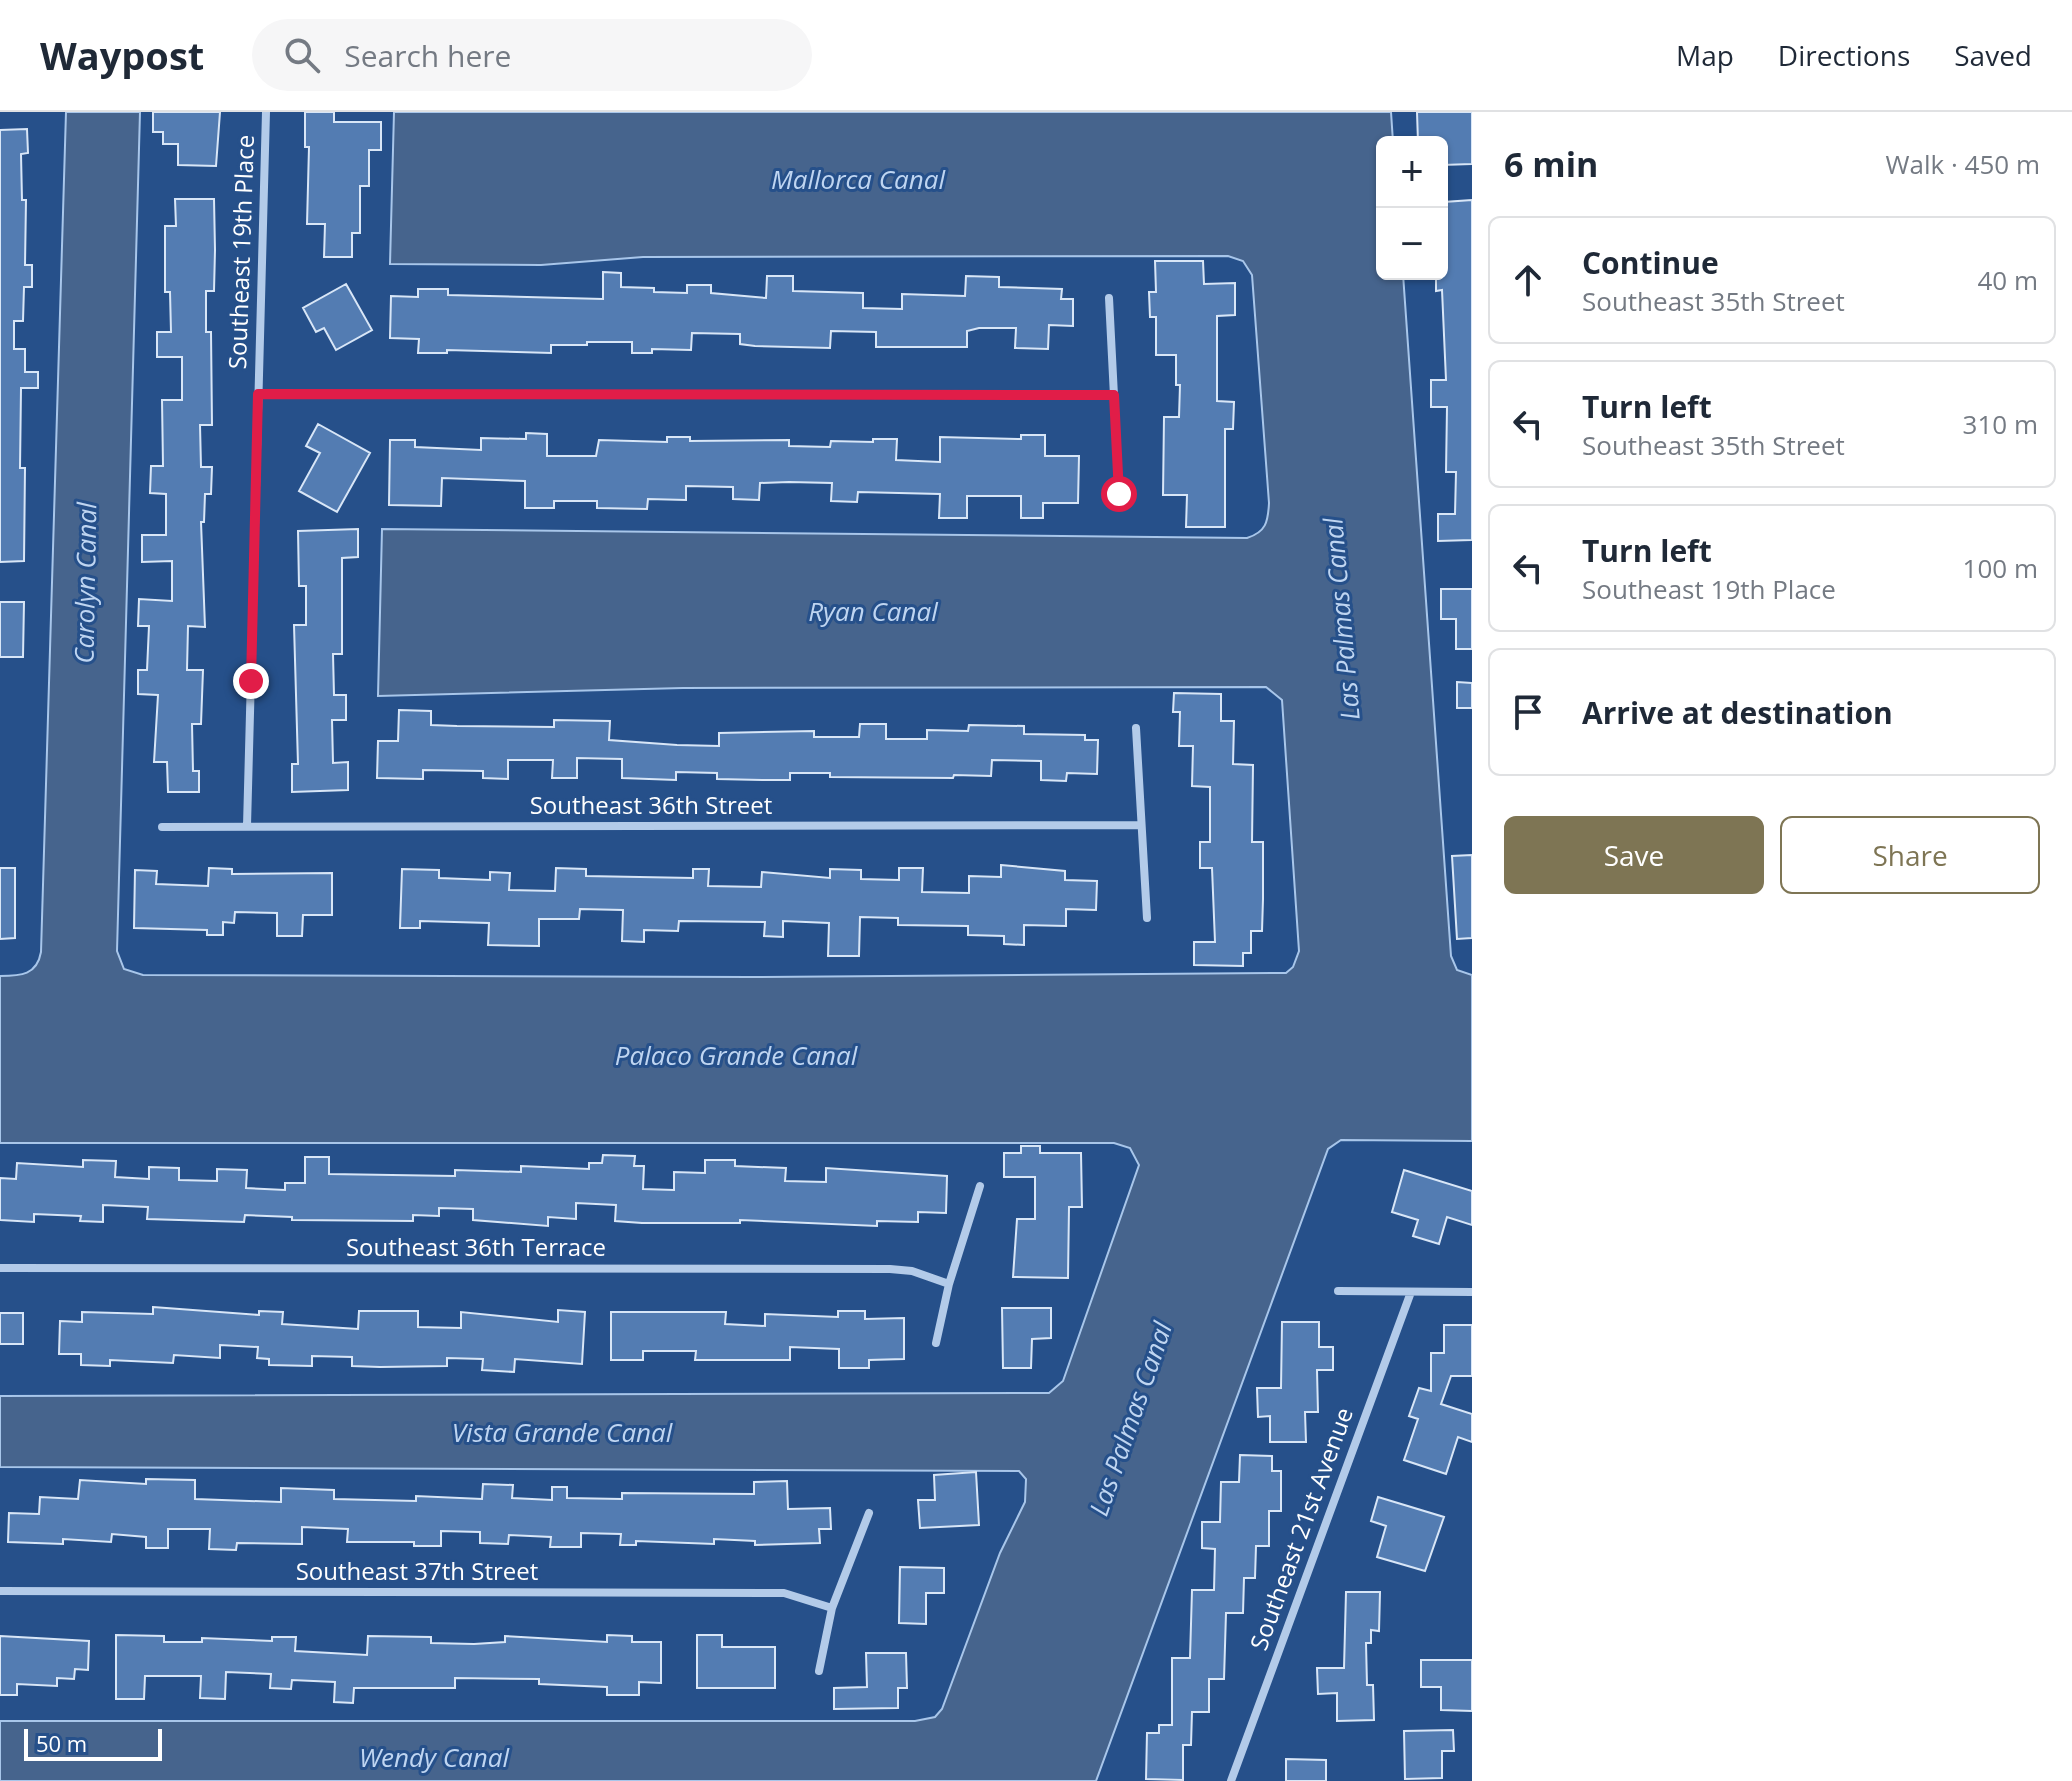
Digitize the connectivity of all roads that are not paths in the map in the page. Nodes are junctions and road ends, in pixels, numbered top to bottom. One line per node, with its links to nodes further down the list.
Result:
1 (266, 112): 3 (street, Southeast 19th Place)
2 (1109, 298): 4 (street)
3 (258, 394): 4 (street); 8 (street, Southeast 19th Place)
4 (1114, 395): 5 (street)
5 (1119, 494)
6 (1136, 728): 7 (street)
7 (1141, 825): 8 (street, Southeast 36th Street); 10 (street)
8 (247, 826): 9 (street, Southeast 36th Street)
9 (162, 827)
10 (1147, 918)
11 (980, 1186): 13 (street)
12 (0, 1268): 13 (street, Southeast 36th Terrace)
13 (949, 1284): 17 (street)
14 (1338, 1291): 15 (street)
15 (1411, 1292): 16 (street); 22 (street, Southeast 21st Avenue)
16 (1472, 1292)
17 (936, 1343)
18 (869, 1513): 20 (street)
19 (0, 1591): 20 (street, Southeast 37th Street)
20 (832, 1608): 21 (street)
21 (819, 1671)
22 (1231, 1781)

